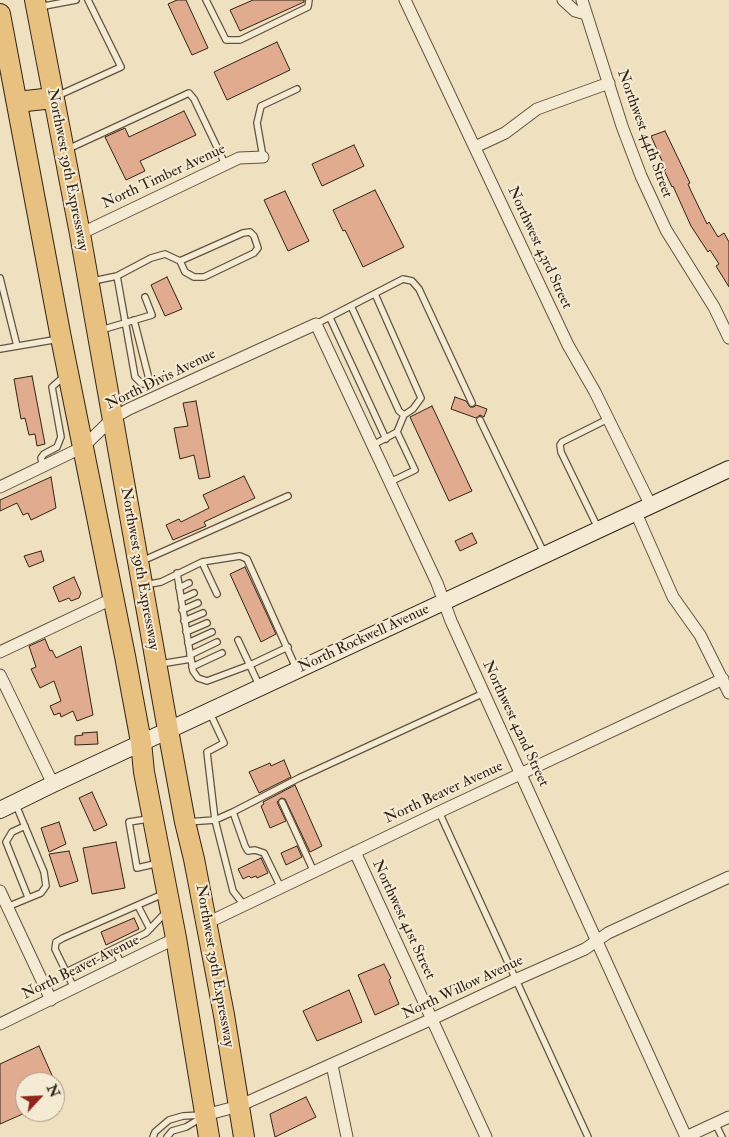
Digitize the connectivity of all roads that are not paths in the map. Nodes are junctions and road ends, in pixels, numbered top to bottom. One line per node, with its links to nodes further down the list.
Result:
1 (76, 0): 8 (lane)
2 (88, 0): 13 (lane)
3 (206, 0): 4 (lane)
4 (309, 0)
5 (404, 0): 15 (street, Northwest 43rd Street)
6 (563, 0): 10 (street)
7 (582, 0): 10 (street, Northwest 44th Street)
8 (36, 4): 13 (highway, Northwest 39th Expressway)
9 (0, 14): 14 (highway, Northwest 39th Expressway)
10 (586, 14): 11 (street, Northwest 44th Street)
11 (609, 83): 15 (street); 33 (street, Northwest 44th Street)
12 (297, 89): 17 (lane)
13 (53, 98): 14 (highway); 16 (highway, Northwest 39th Expressway)
14 (17, 102): 32 (highway, Northwest 39th Expressway)
15 (475, 147): 42 (street, Northwest 43rd Street)
16 (64, 151): 18 (lane); 19 (highway, Northwest 39th Expressway)
17 (263, 157): 18 (street, North Timber Avenue)
18 (226, 165): 19 (street, North Timber Avenue)
19 (80, 234): 23 (highway, Northwest 39th Expressway)
20 (180, 262): 20 (lane); 21 (lane)
21 (117, 276): 23 (lane); 29 (lane)
22 (0, 278): 34 (lane)
23 (88, 282): 31 (highway, Northwest 39th Expressway)
24 (376, 294): 26 (lane); 39 (lane); 40 (lane)
25 (145, 297): 28 (lane)
26 (351, 306): 27 (lane); 40 (lane)
27 (330, 318): 30 (lane); 37 (lane)
28 (134, 320): 29 (lane); 29 (lane)
29 (126, 322): 31 (lane)
30 (316, 324): 38 (street, Northwest 42nd Street); 41 (street, North Divis Avenue)
31 (97, 331): 41 (highway, Northwest 39th Expressway)
32 (61, 338): 34 (lane); 36 (highway, Northwest 39th Expressway)
33 (729, 338)
34 (17, 346): 35 (lane)
35 (0, 349)
36 (69, 379): 47 (highway, Northwest 39th Expressway); 48 (lane)
37 (360, 384): 38 (lane); 45 (lane)
38 (347, 390): 46 (street, Northwest 42nd Street)
39 (472, 403)
40 (404, 415): 44 (lane)
41 (113, 418): 47 (street, North Divis Avenue); 58 (highway, Northwest 39th Expressway)
42 (608, 419): 53 (street, Northwest 43rd Street); 55 (lane)
43 (480, 420): 56 (lane)
44 (397, 432): 45 (lane); 50 (lane)
45 (386, 438): 46 (lane)
46 (373, 445): 50 (street, Northwest 42nd Street)
47 (83, 447): 48 (street, North Divis Avenue); 69 (highway, Northwest 39th Expressway)
48 (44, 466): 51 (street, North Divis Avenue)
49 (729, 469): 53 (main road, North Rockwell Avenue)
50 (390, 482): 71 (street, Northwest 42nd Street)
51 (0, 487)
52 (288, 496): 58 (lane)
53 (651, 506): 54 (main road, North Rockwell Avenue)
54 (636, 513): 55 (main road, North Rockwell Avenue); 91 (street)
55 (599, 530): 56 (main road, North Rockwell Avenue)
56 (545, 555): 71 (main road, North Rockwell Avenue)
57 (202, 562): 59 (lane); 60 (lane); 82 (lane)
58 (138, 563): 64 (highway, Northwest 39th Expressway)
59 (177, 574): 64 (lane); 66 (lane)
60 (208, 574): 61 (lane); 63 (lane)
61 (201, 578)
62 (189, 583): 66 (lane)
63 (212, 584): 65 (lane); 68 (lane)
64 (142, 585): 86 (highway, Northwest 39th Expressway)
65 (206, 587)
66 (179, 588): 70 (lane)
67 (194, 593): 70 (lane)
68 (217, 594)
69 (114, 598): 83 (street); 97 (highway, Northwest 39th Expressway)
70 (181, 599): 73 (lane)
71 (444, 601): 89 (main road, North Rockwell Avenue); 93 (street, Northwest 42nd Street)
72 (198, 603): 73 (lane)
73 (182, 610): 75 (lane)
74 (203, 613): 75 (lane)
75 (184, 621): 77 (lane)
76 (207, 623): 77 (lane)
77 (186, 632): 81 (lane)
78 (212, 632): 81 (lane)
79 (217, 642): 85 (lane)
80 (238, 643): 87 (lane)
81 (188, 644): 85 (lane)
82 (288, 647): 87 (lane); 89 (lane)
83 (0, 652)
84 (222, 653): 88 (lane)
85 (191, 657): 86 (lane); 88 (lane)
86 (156, 665): 96 (highway, Northwest 39th Expressway)
87 (250, 665): 88 (lane); 92 (lane)
88 (192, 667)
89 (297, 670): 92 (main road, North Rockwell Avenue)
90 (0, 675): 99 (street)
91 (723, 679): 94 (street); 98 (street, North Beaver Avenue)
92 (260, 687): 95 (main road, North Rockwell Avenue)
93 (484, 692): 98 (street, Northwest 42nd Street); 103 (lane)
94 (729, 693)
95 (209, 711): 96 (main road, North Rockwell Avenue); 105 (lane)
96 (168, 730): 97 (main road, North Rockwell Avenue); 106 (highway, Northwest 39th Expressway)
97 (141, 742): 99 (main road, North Rockwell Avenue); 114 (highway, Northwest 39th Expressway)
98 (521, 774): 104 (street, North Beaver Avenue); 121 (street, Northwest 42nd Street)
99 (53, 784): 101 (main road, North Rockwell Avenue)
100 (282, 802): 109 (lane)
101 (15, 803): 102 (main road, North Rockwell Avenue); 107 (lane)
102 (0, 810)
103 (233, 812): 105 (lane); 111 (lane)
104 (439, 812): 108 (street, North Beaver Avenue); 125 (lane)
105 (215, 820): 106 (lane); 115 (lane)
106 (185, 822): 118 (highway, Northwest 39th Expressway)
107 (25, 826): 113 (lane); 113 (lane)
108 (355, 852): 109 (street, North Beaver Avenue); 128 (street, Northwest 41st Street)
109 (314, 872): 111 (street, North Beaver Avenue)
110 (729, 877): 121 (street, North Willow Avenue)
111 (282, 888): 115 (street, North Beaver Avenue)
112 (0, 891): 117 (street)
113 (28, 897): 117 (lane)
114 (168, 900): 116 (lane); 119 (lane); 120 (highway, Northwest 39th Expressway)
115 (244, 905): 118 (street, North Beaver Avenue)
116 (138, 906): 119 (lane); 124 (lane)
117 (7, 907): 127 (street)
118 (207, 923): 131 (highway, Northwest 39th Expressway)
119 (150, 929): 122 (lane)
120 (176, 938): 123 (street, North Beaver Avenue); 132 (highway, Northwest 39th Expressway)
121 (597, 941): 125 (street, North Willow Avenue); 142 (street, Northwest 42nd Street)
122 (114, 948): 123 (lane); 124 (lane)
123 (122, 965): 126 (street, North Beaver Avenue)
124 (66, 972): 126 (lane)
125 (515, 980): 128 (street, North Willow Avenue); 141 (lane)
126 (74, 989): 127 (street, North Beaver Avenue)
127 (51, 1000): 129 (street, North Beaver Avenue)
128 (432, 1019): 130 (street, North Willow Avenue); 140 (street, Northwest 41st Street)
129 (0, 1024)
130 (332, 1065): 131 (street, North Willow Avenue); 139 (street)
131 (239, 1106): 132 (street, North Willow Avenue); 138 (highway, Northwest 39th Expressway)
132 (206, 1115): 135 (lane); 136 (lane); 137 (highway, Northwest 39th Expressway)
133 (729, 1117): 134 (street)
134 (715, 1123): 142 (street); 143 (lane)
135 (153, 1137)
136 (166, 1137)
137 (209, 1137)
138 (244, 1137)
139 (346, 1137)
140 (486, 1137)
141 (588, 1137)
142 (686, 1137)
143 (722, 1137)

